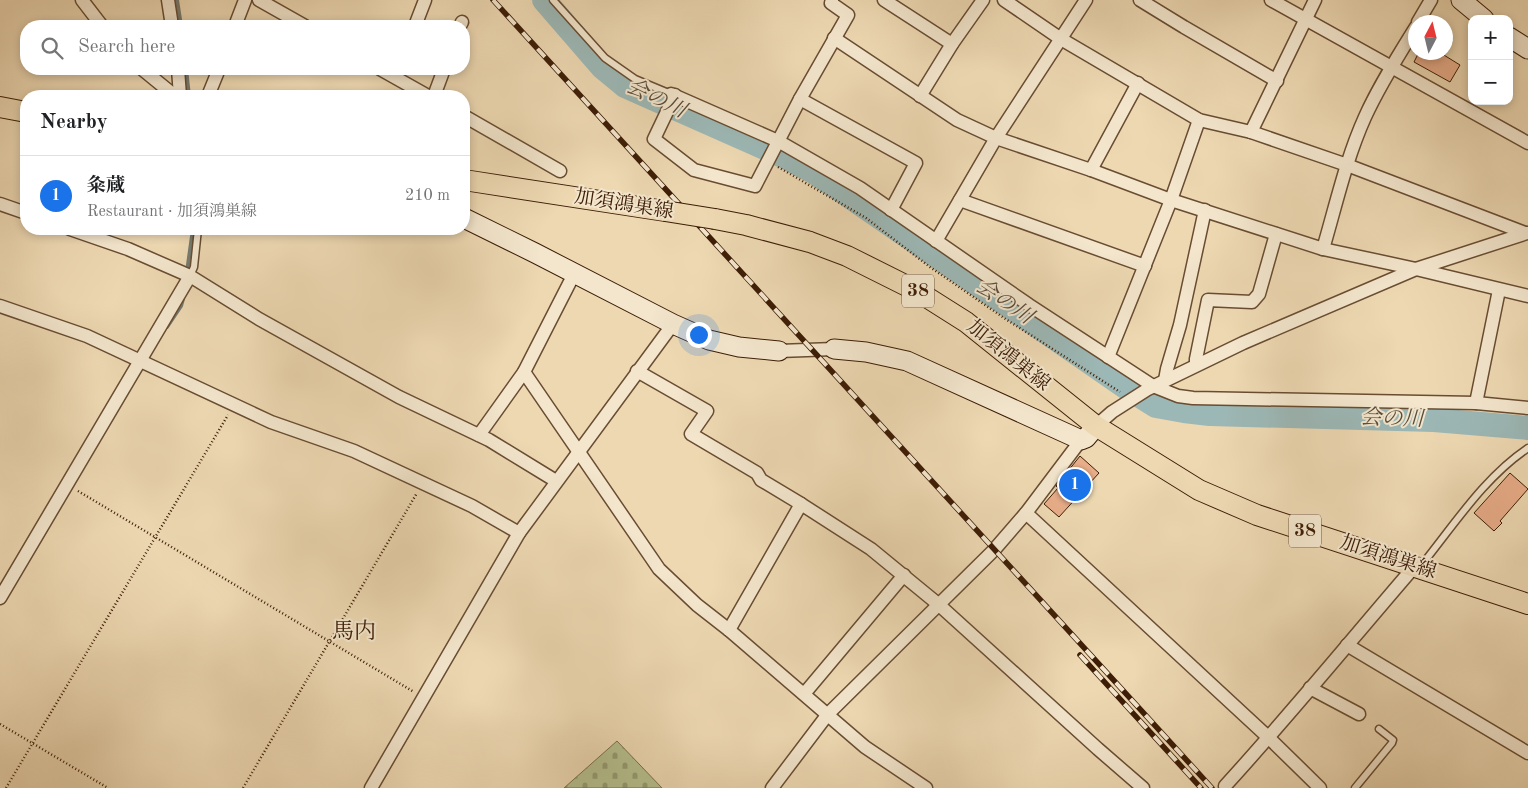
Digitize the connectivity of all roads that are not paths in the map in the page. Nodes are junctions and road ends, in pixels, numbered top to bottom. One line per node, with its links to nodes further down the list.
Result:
1 (82, 0): 20 (street)
2 (168, 0): 21 (street)
3 (245, 0): 22 (street)
4 (259, 0): 23 (street)
5 (425, 0): 24 (street)
6 (553, 0): 45 (lane)
7 (832, 0): 26 (street)
8 (884, 0): 30 (street)
9 (983, 0): 30 (street)
10 (1004, 0): 27 (street)
11 (1086, 0): 27 (street)
12 (1140, 0): 17 (street)
13 (1271, 0): 25 (street)
14 (1315, 0): 25 (street)
15 (1431, 0): 18 (street)
16 (1461, 0): 19 (street)
17 (1155, 4): 38 (street)
18 (1422, 15)
19 (1479, 15)
20 (97, 20)
21 (171, 20)
22 (237, 20)
23 (294, 20)
24 (417, 20)
25 (1305, 20): 32 (street); 38 (street)
26 (834, 38): 46 (street); 47 (street)
27 (1061, 39): 39 (street); 53 (street)
28 (1408, 40): 32 (street)
29 (1513, 40): 31 (street)
30 (952, 44): 46 (street)
31 (1528, 49)
32 (1392, 66): 55 (street); 56 (street)
33 (149, 75): 40 (street)
34 (178, 75): 41 (street)
35 (217, 75): 42 (street)
36 (399, 75): 43 (street)
37 (442, 75): 44 (street)
38 (1277, 81): 52 (street)
39 (1138, 83): 51 (street); 57 (street)
40 (168, 90)
41 (180, 90)
42 (210, 90)
43 (408, 90)
44 (436, 90)
45 (673, 96): 54 (street); 54 (street)
46 (920, 96): 53 (street)
47 (800, 99): 54 (street); 63 (street)
48 (0, 107): 49 (main road)
49 (20, 111)
50 (470, 119): 58 (street)
51 (1199, 120): 52 (street); 61 (street)
52 (1251, 132): 56 (street)
53 (996, 138): 57 (street); 60 (street)
54 (777, 143): 63 (street)
55 (1528, 143)
56 (1347, 165): 67 (street); 72 (street)
57 (1091, 170): 61 (street)
58 (560, 171)
59 (470, 181): 92 (main road, 加須鴻巣線 / 38, bridge)
60 (960, 200): 71 (street); 73 (street)
61 (1171, 200): 64 (street); 73 (street)
62 (0, 204): 65 (street)
63 (891, 210): 71 (street)
64 (1205, 210): 68 (street); 88 (street)
65 (20, 211)
66 (470, 221): 75 (street)
67 (1526, 233): 74 (street)
68 (1276, 234): 72 (street); 85 (street)
69 (87, 235): 76 (street)
70 (197, 235): 76 (lane)
71 (936, 242): 83 (street)
72 (1323, 249): 74 (street)
73 (1145, 266): 83 (street)
74 (1416, 269): 77 (street); 85 (street)
75 (574, 274): 80 (street); 87 (street)
76 (190, 276): 84 (street); 93 (street)
77 (1499, 290): 78 (street); 90 (street)
78 (1528, 296)
79 (0, 306): 84 (street)
80 (673, 324): 82 (street); 86 (street)
81 (834, 349): 82 (street); 92 (street)
82 (779, 351)
83 (1108, 357): 89 (street)
84 (139, 362): 99 (street); 102 (street)
85 (1196, 364): 88 (street)
86 (638, 371): 95 (street); 97 (street)
87 (524, 372): 93 (street); 95 (street)
88 (1166, 380): 89 (street)
89 (1151, 388): 90 (street); 92 (street)
90 (1476, 403): 91 (street)
91 (1528, 408)
92 (1088, 433): 98 (street); 100 (main road, 加須鴻巣線 / 38)
93 (479, 435): 96 (street)
94 (1528, 448): 100 (lane)
95 (578, 452): 96 (street); 105 (street)
96 (556, 481): 99 (street)
97 (801, 504): 101 (street); 105 (street)
98 (1026, 513): 103 (street); 112 (street)
99 (519, 533): 115 (street)
100 (1414, 567): 104 (main road, 加須鴻巣線 / 38); 106 (street)
101 (904, 575): 103 (street); 108 (street)
102 (0, 598)
103 (938, 604): 109 (street); 118 (street)
104 (1528, 604)
105 (728, 630): 108 (street)
106 (1347, 645): 107 (street); 113 (street)
107 (1310, 688): 110 (street); 112 (street)
108 (804, 694): 109 (street)
109 (828, 714): 116 (street); 117 (street)
110 (1359, 714)
111 (1379, 729): 120 (lane)
112 (1269, 738): 114 (street); 119 (street)
113 (1528, 753)
114 (1225, 786)
115 (371, 788)
116 (772, 788)
117 (926, 788)
118 (1143, 788)
119 (1320, 788)
120 (1355, 788)

